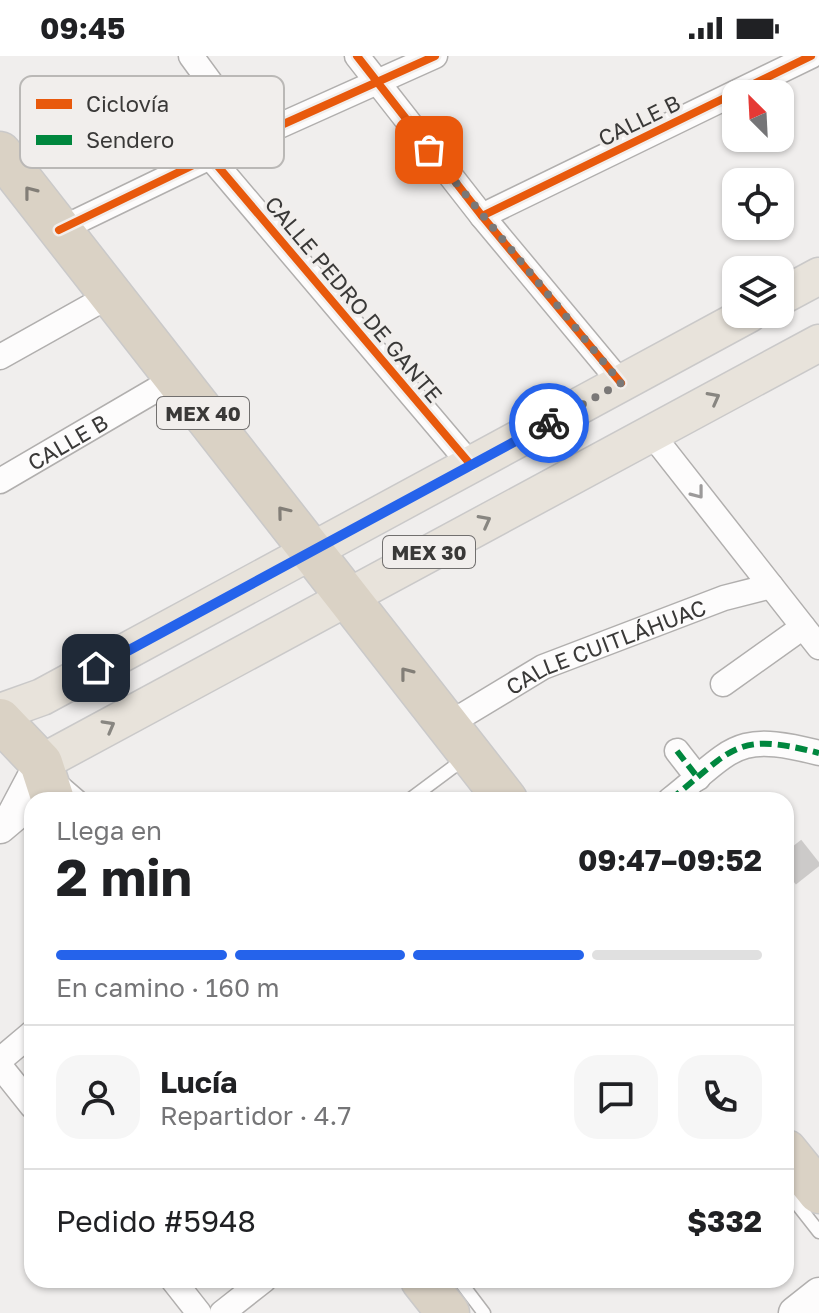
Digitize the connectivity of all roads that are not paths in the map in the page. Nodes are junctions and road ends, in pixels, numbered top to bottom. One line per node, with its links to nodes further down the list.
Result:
1 (191, 56): 5 (street)
2 (357, 56): 6 (street)
3 (435, 56): 6 (street)
4 (811, 60): 11 (street, CALLE B)
5 (206, 76)
6 (377, 84): 7 (street); 11 (street)
7 (284, 124)
8 (0, 153): 12 (highway, MEX 40, one-way to 8)
9 (187, 168): 12 (street)
10 (219, 168): 22 (street, CALLE PEDRO DE GANTE)
11 (482, 216): 20 (street)
12 (59, 230): 15 (highway, MEX 40)
13 (819, 276): 14 (main road)
14 (794, 289)
15 (109, 296): 18 (street); 19 (highway, MEX 40)
16 (723, 328): 20 (main road, MEX 30)
17 (819, 343): 21 (main road, MEX 30, one-way to 17)
18 (0, 357)
19 (176, 378): 23 (street, CALLE B); 24 (highway, MEX 40, one-way to 19)
20 (621, 383): 22 (main road, MEX 30)
21 (650, 432): 25 (street, one-way to 25); 26 (main road, MEX 30, one-way to 21)
22 (471, 465): 24 (main road, MEX 30)
23 (0, 481)
24 (313, 550): 26 (highway, MEX 40); 30 (main road, MEX 30)
25 (771, 586): 27 (street); 32 (street, CALLE CUITLÁHUAC)
26 (346, 597): 32 (highway, MEX 40, one-way to 26); 36 (main road, MEX 30, one-way to 26)
27 (803, 627): 28 (street); 29 (street)
28 (819, 647)
29 (723, 684)
30 (0, 712)
31 (0, 720): 36 (highway)
32 (459, 740): 38 (lane); 39 (highway, MEX 40)
33 (677, 751): 35 (street)
34 (819, 753): 35 (street)
35 (698, 778): 40 (street)
36 (47, 781): 37 (lane)
37 (68, 792)
38 (416, 792)
39 (500, 792)
40 (680, 792)
41 (24, 805): 42 (street)
42 (0, 827)
43 (24, 1040): 44 (street)
44 (0, 1060)
45 (0, 1066): 46 (street)
46 (24, 1096)
47 (794, 1161): 48 (highway)
48 (819, 1192)
49 (794, 1200): 50 (lane)
50 (819, 1232)
51 (179, 1288): 56 (street)
52 (254, 1288): 57 (street)
53 (428, 1288): 58 (highway)
54 (465, 1288): 59 (lane)
55 (819, 1294): 60 (street)
56 (199, 1313)
57 (222, 1313)
58 (448, 1313)
59 (484, 1313)
60 (795, 1313)

